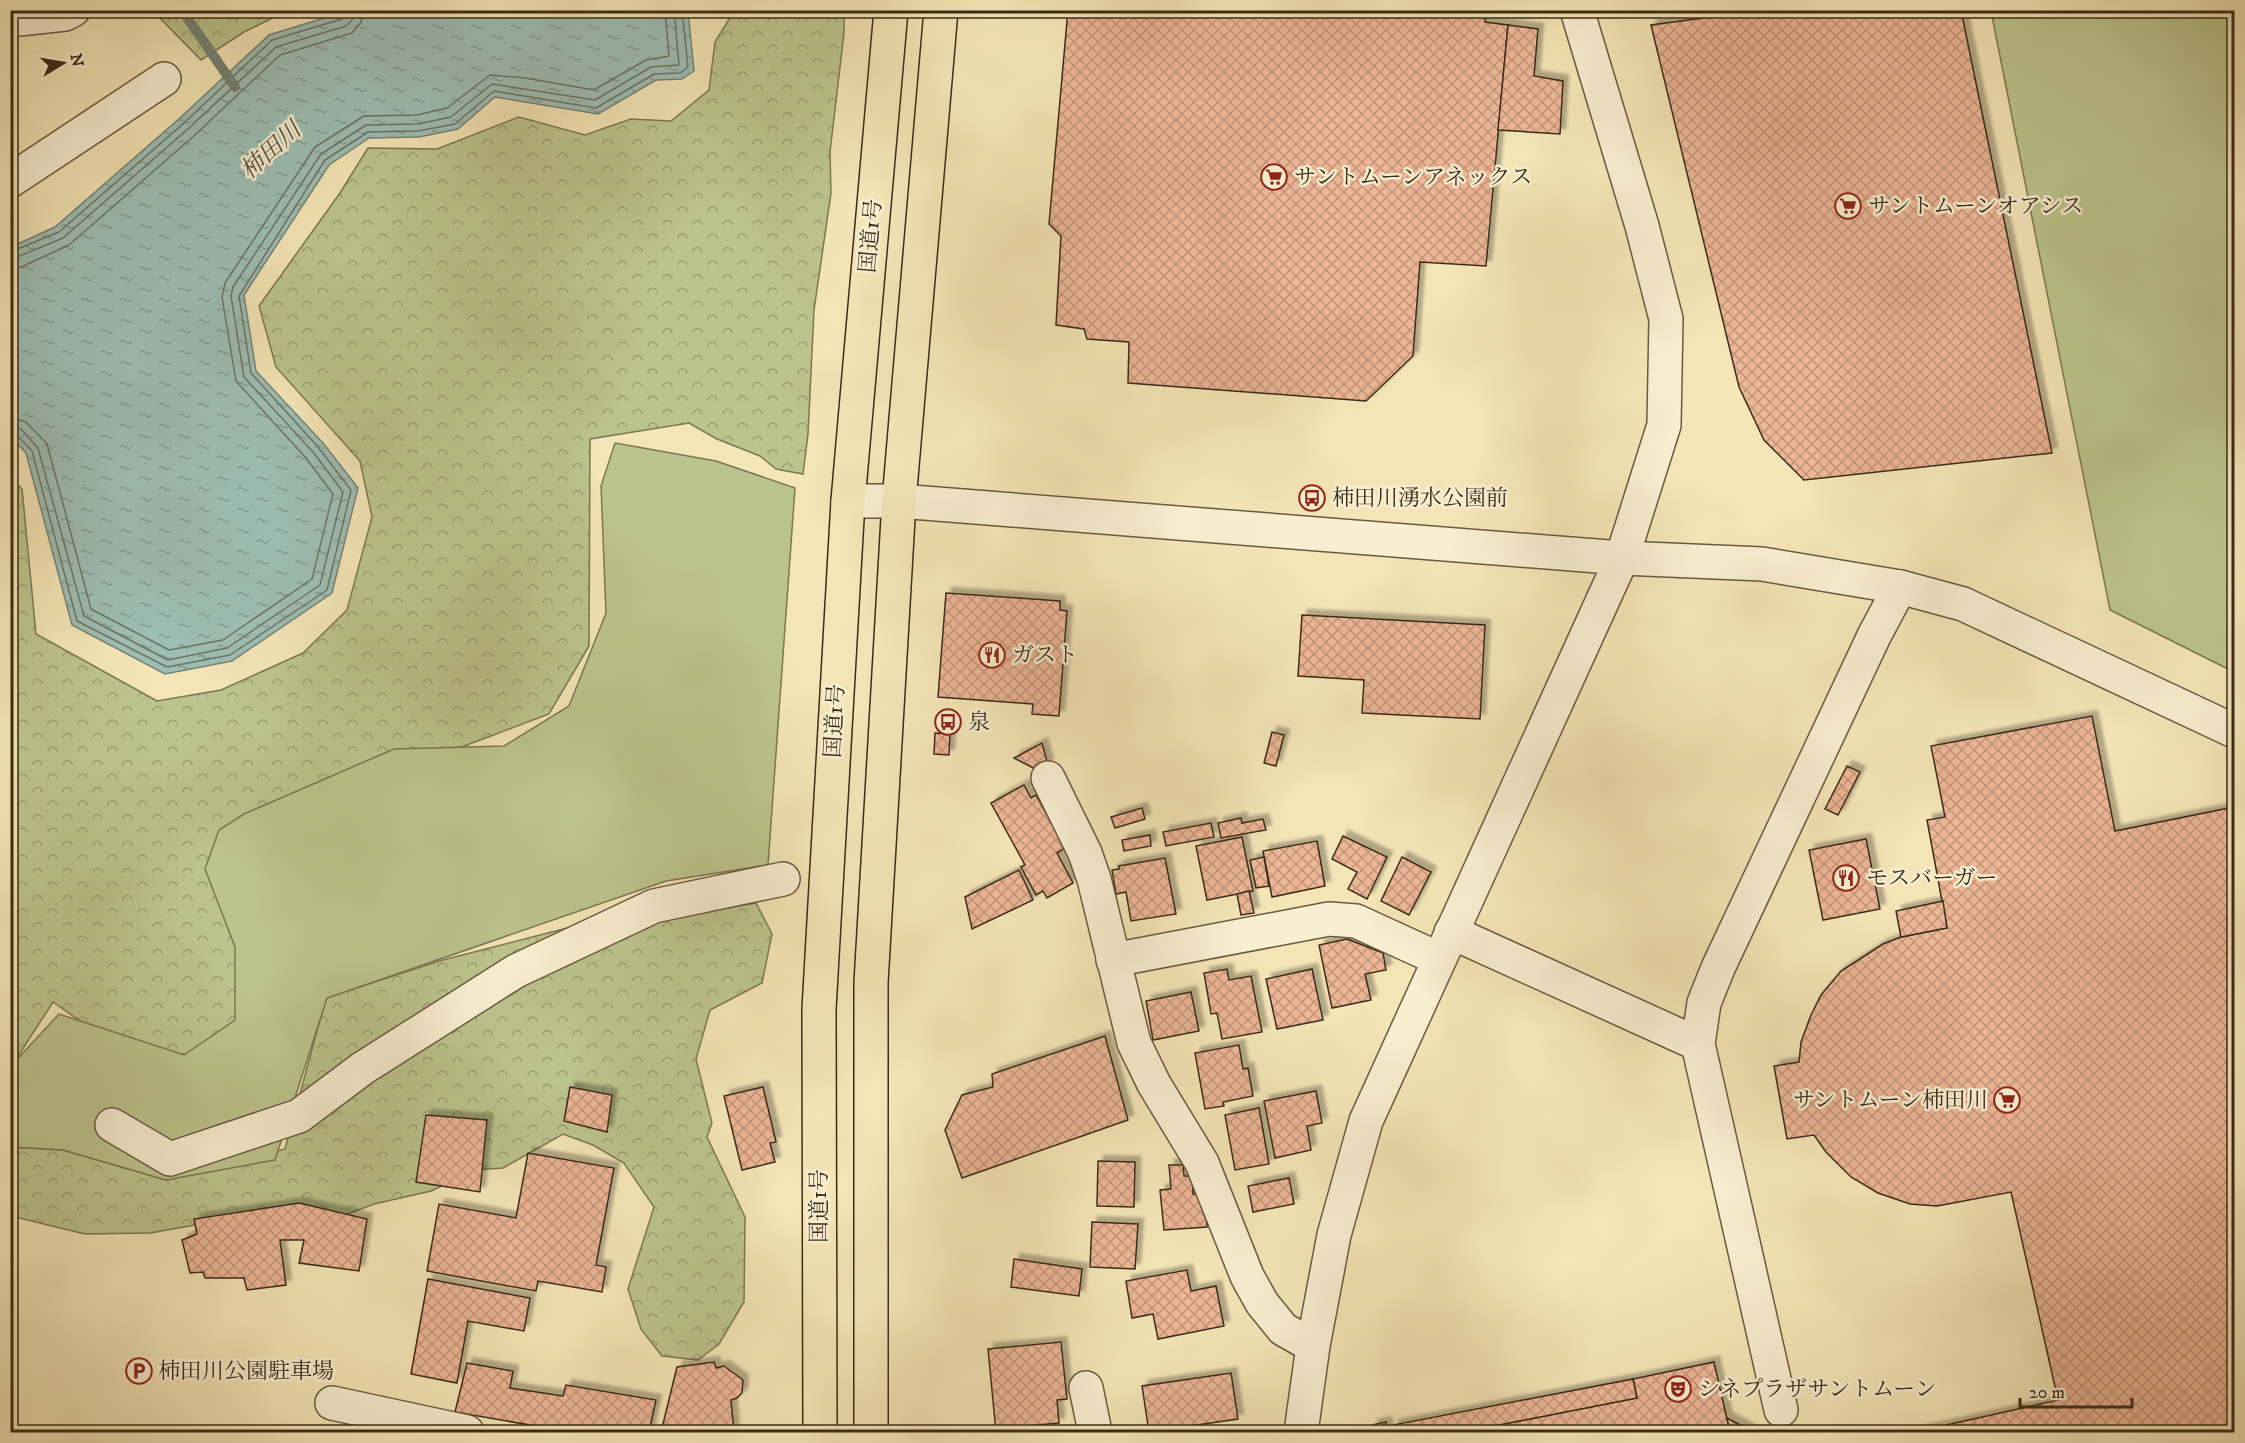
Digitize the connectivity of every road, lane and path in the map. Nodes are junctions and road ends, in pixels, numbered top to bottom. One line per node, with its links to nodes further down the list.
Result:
1 (73, 10): 5 (street)
2 (891, 10): 8 (highway, 国道1号)
3 (941, 10): 9 (highway)
4 (1577, 10): 10 (street)
5 (10, 20)
6 (164, 79): 7 (street)
7 (18, 166)
8 (848, 501): 9 (street); 24 (highway, 国道1号)
9 (899, 501): 10 (street); 25 (highway)
10 (1622, 558): 11 (street); 15 (street)
11 (1900, 587): 12 (street); 17 (street)
12 (2235, 731)
13 (1048, 778): 16 (street)
14 (783, 879): 18 (street)
15 (1445, 945): 16 (street); 17 (street); 19 (street)
16 (1113, 960): 19 (street)
17 (1698, 1044): 22 (street)
18 (112, 1125)
19 (1313, 1347): 27 (street)
20 (1086, 1388): 26 (street)
21 (332, 1403): 23 (street)
22 (1781, 1410)
23 (467, 1432)
24 (820, 1432)
25 (871, 1432)
26 (1095, 1432)
27 (1301, 1432)

